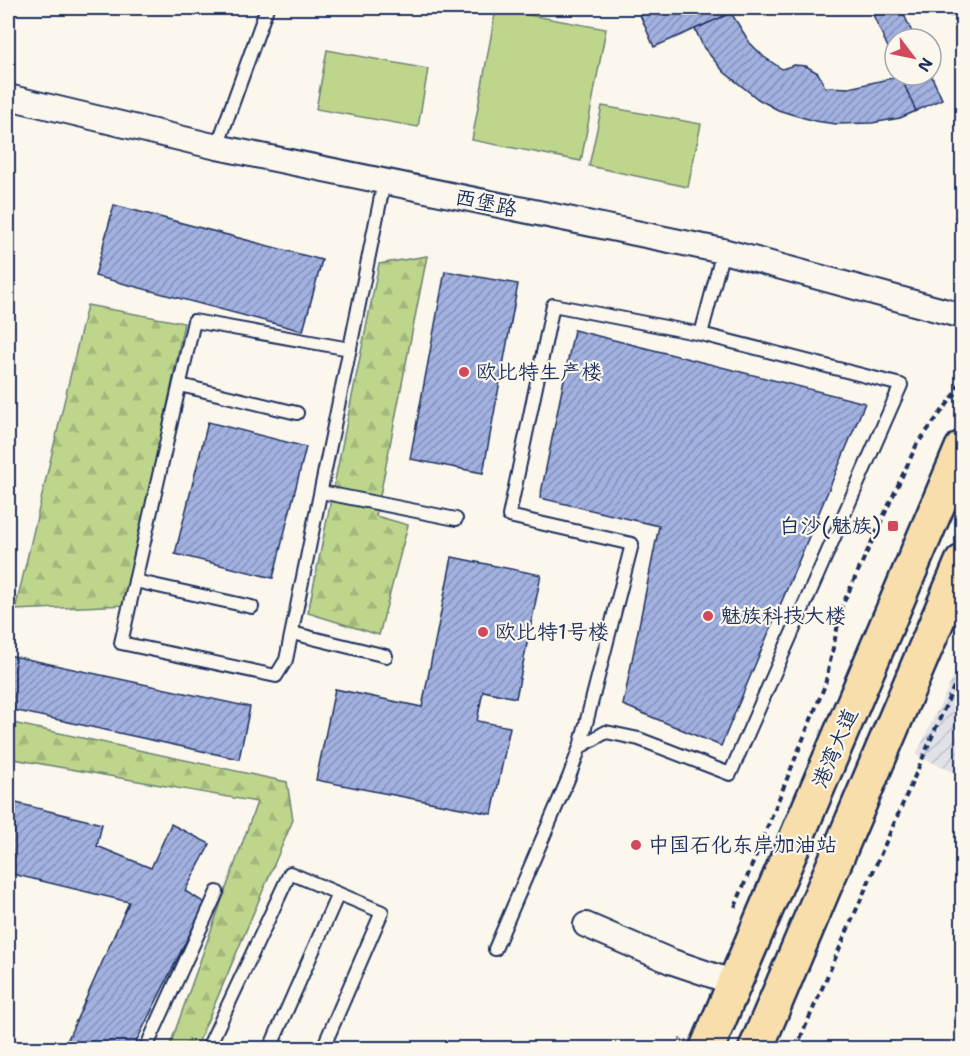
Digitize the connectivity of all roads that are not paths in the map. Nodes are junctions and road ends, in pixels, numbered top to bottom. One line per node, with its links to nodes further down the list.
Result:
1 (267, 8): 3 (lane)
2 (8, 97): 3 (street, 西堡路)
3 (217, 147): 4 (street, 西堡路)
4 (384, 182): 5 (street, 西堡路); 8 (lane)
5 (723, 251): 6 (street, 西堡路); 7 (lane)
6 (963, 316)
7 (701, 334): 19 (lane); 19 (lane)
8 (350, 350): 9 (lane); 12 (lane)
9 (180, 385): 10 (lane); 15 (lane)
10 (297, 413)
11 (963, 448): 24 (highway, 港湾大道)
12 (321, 492): 13 (lane); 17 (lane)
13 (456, 519)
14 (963, 562): 30 (highway)
15 (135, 581): 16 (lane); 17 (lane)
16 (252, 607)
17 (292, 633): 18 (lane)
18 (387, 656)
19 (580, 747): 23 (lane)
20 (217, 892): 26 (lane)
21 (338, 894): 27 (lane); 28 (lane); 29 (lane)
22 (586, 924): 24 (street)
23 (495, 950)
24 (735, 983): 25 (highway, 港湾大道)
25 (693, 1043)
26 (146, 1048)
27 (208, 1048)
28 (270, 1048)
29 (323, 1048)
30 (756, 1048)

